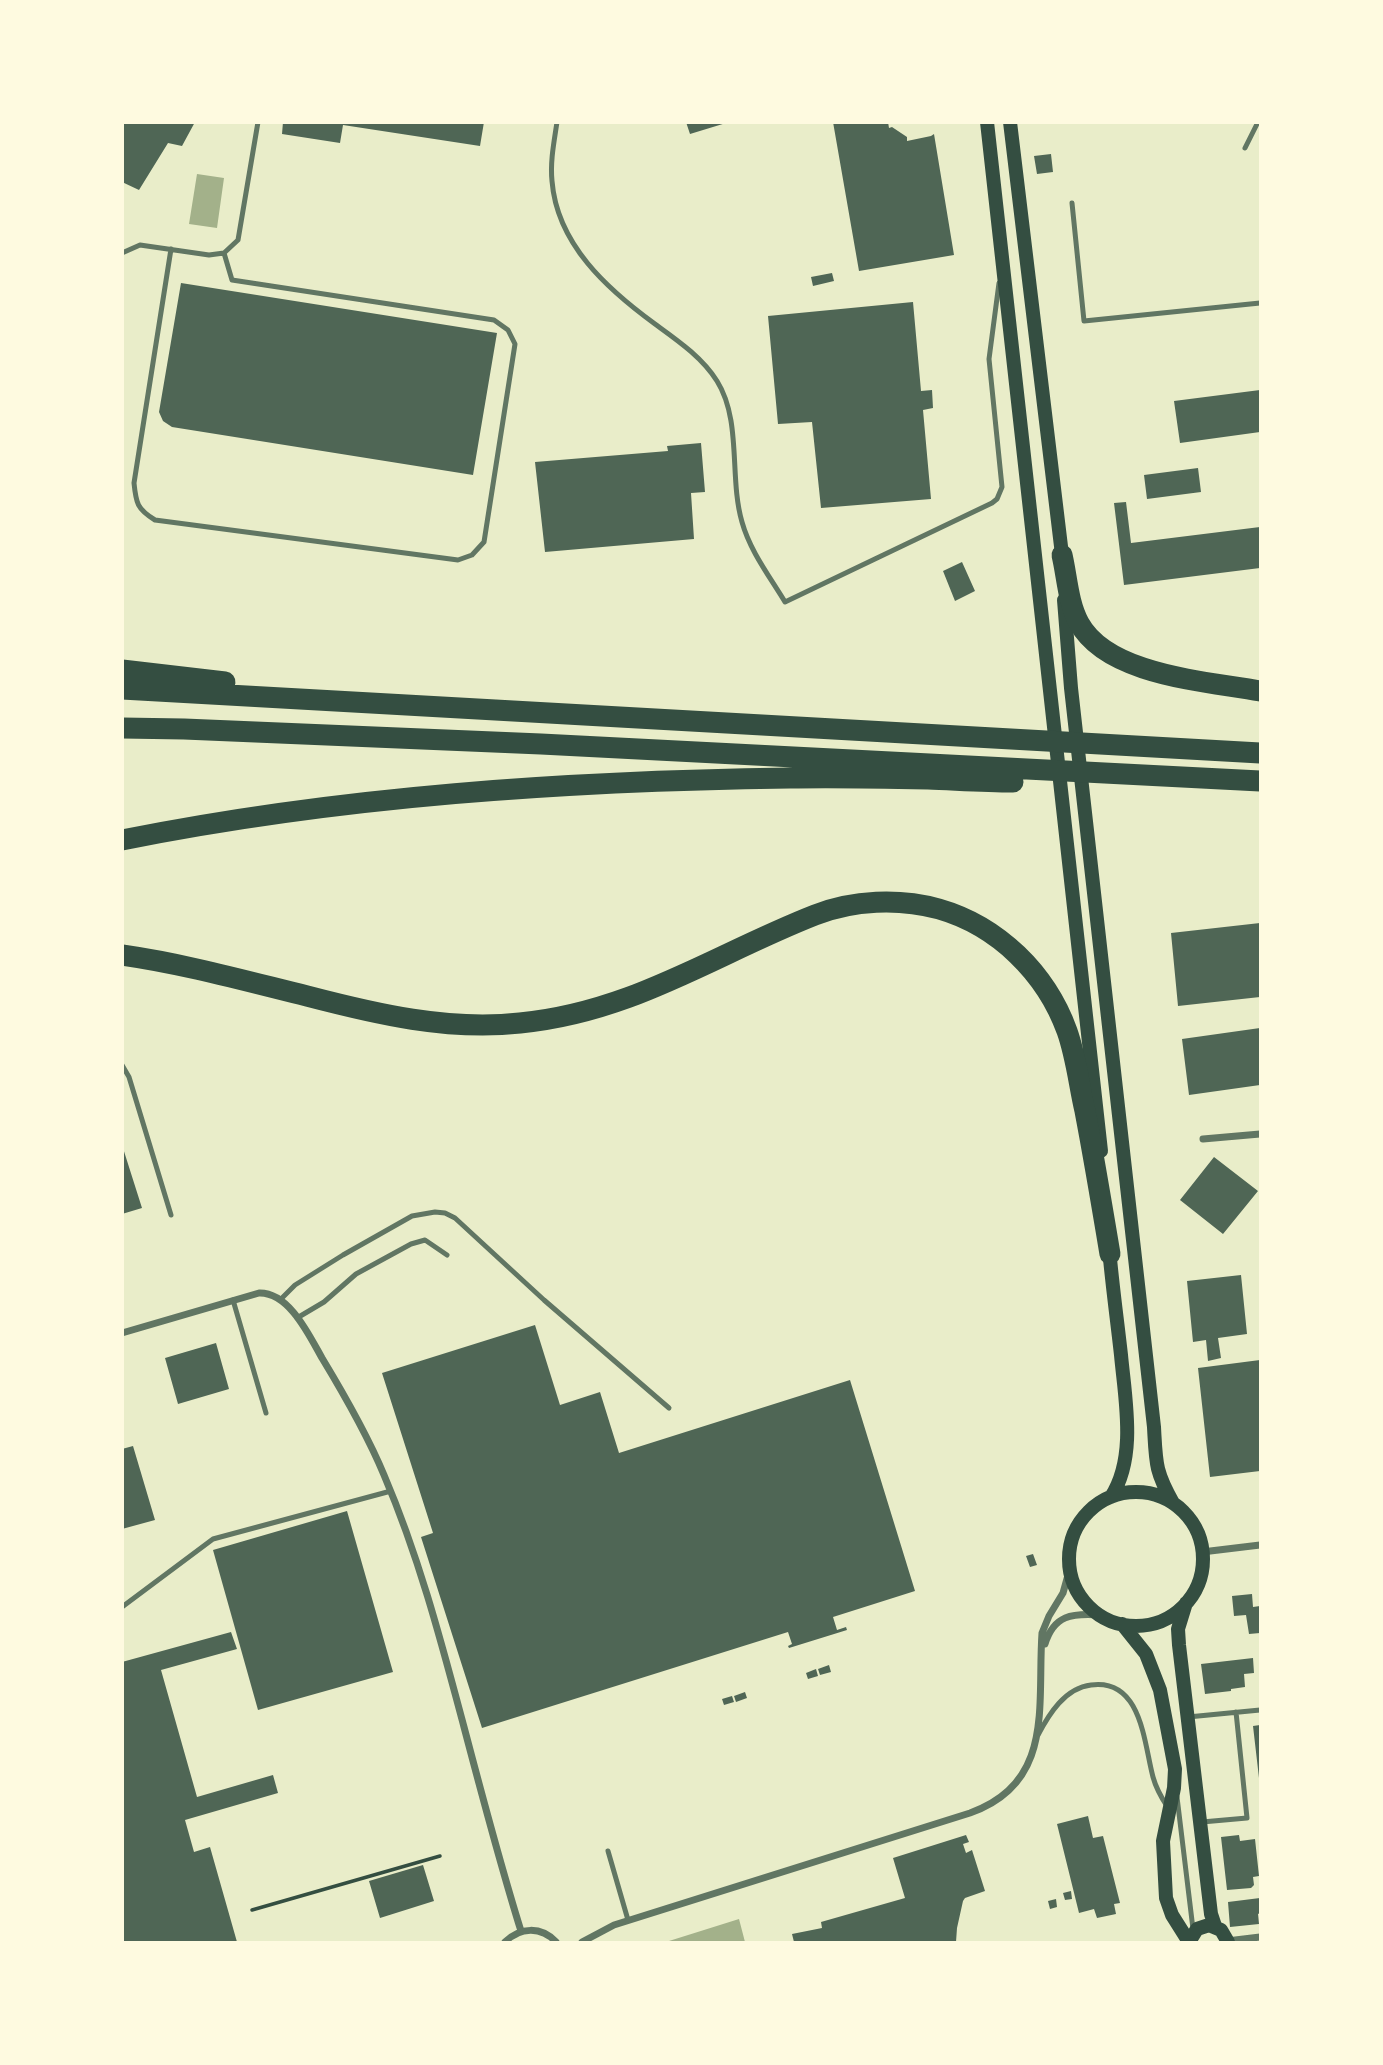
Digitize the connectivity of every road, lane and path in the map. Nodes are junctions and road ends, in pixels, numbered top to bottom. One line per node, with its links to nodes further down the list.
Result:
1 (258, 122): 10 (lane)
2 (557, 122): 11 (lane)
3 (986, 122): 11 (main road)
4 (1010, 122): 13 (main road)
5 (1258, 122): 6 (lane)
6 (1245, 148)
7 (1072, 203): 12 (lane)
8 (171, 249): 9 (lane); 10 (lane); 10 (lane)
9 (122, 253)
10 (224, 253)
11 (1002, 264): 28 (main road)
12 (1261, 303)
13 (1062, 555): 16 (highway); 38 (main road)
14 (122, 670): 17 (highway)
15 (122, 689): 17 (highway)
16 (1261, 691)
17 (309, 698): 19 (highway)
18 (122, 728): 20 (highway)
19 (1261, 752)
20 (1062, 771): 21 (highway); 22 (highway)
21 (1261, 781)
22 (122, 840)
23 (122, 955): 28 (highway)
24 (122, 1065): 27 (lane)
25 (1261, 1134): 26 (street)
26 (1203, 1139)
27 (171, 1215)
28 (1110, 1254): 37 (main road)
29 (447, 1255): 32 (lane)
30 (281, 1299): 31 (street); 32 (street); 34 (lane)
31 (233, 1300): 33 (street); 35 (lane)
32 (297, 1318): 36 (street)
33 (122, 1333)
34 (670, 1408)
35 (266, 1413)
36 (391, 1491): 43 (lane); 59 (street)
37 (1111, 1497): 38 (main road); 41 (main road)
38 (1173, 1503): 40 (main road)
39 (1261, 1545): 40 (street)
40 (1202, 1552): 42 (main road)
41 (1070, 1568): 44 (main road); 46 (street)
42 (1186, 1602): 45 (main road); 49 (main road)
43 (122, 1607)
44 (1100, 1615): 45 (main road); 46 (street)
45 (1122, 1624): 51 (main road)
46 (1042, 1652): 50 (street)
47 (1261, 1710): 48 (lane)
48 (1236, 1712): 49 (lane); 53 (lane)
49 (1188, 1717): 53 (main road)
50 (1037, 1738): 52 (lane); 57 (street)
51 (1175, 1776): 52 (main road); 61 (lane)
52 (1169, 1809): 61 (main road)
53 (1200, 1822): 58 (main road)
54 (608, 1851): 57 (lane)
55 (440, 1856): 56 (path)
56 (252, 1910)
57 (628, 1920): 64 (street)
58 (1215, 1926): 61 (main road); 65 (main road)
59 (521, 1931): 62 (street); 63 (street)
60 (1261, 1937): 65 (street)
61 (1191, 1938)
62 (505, 1942)
63 (556, 1942)
64 (582, 1942)
65 (1228, 1942)

